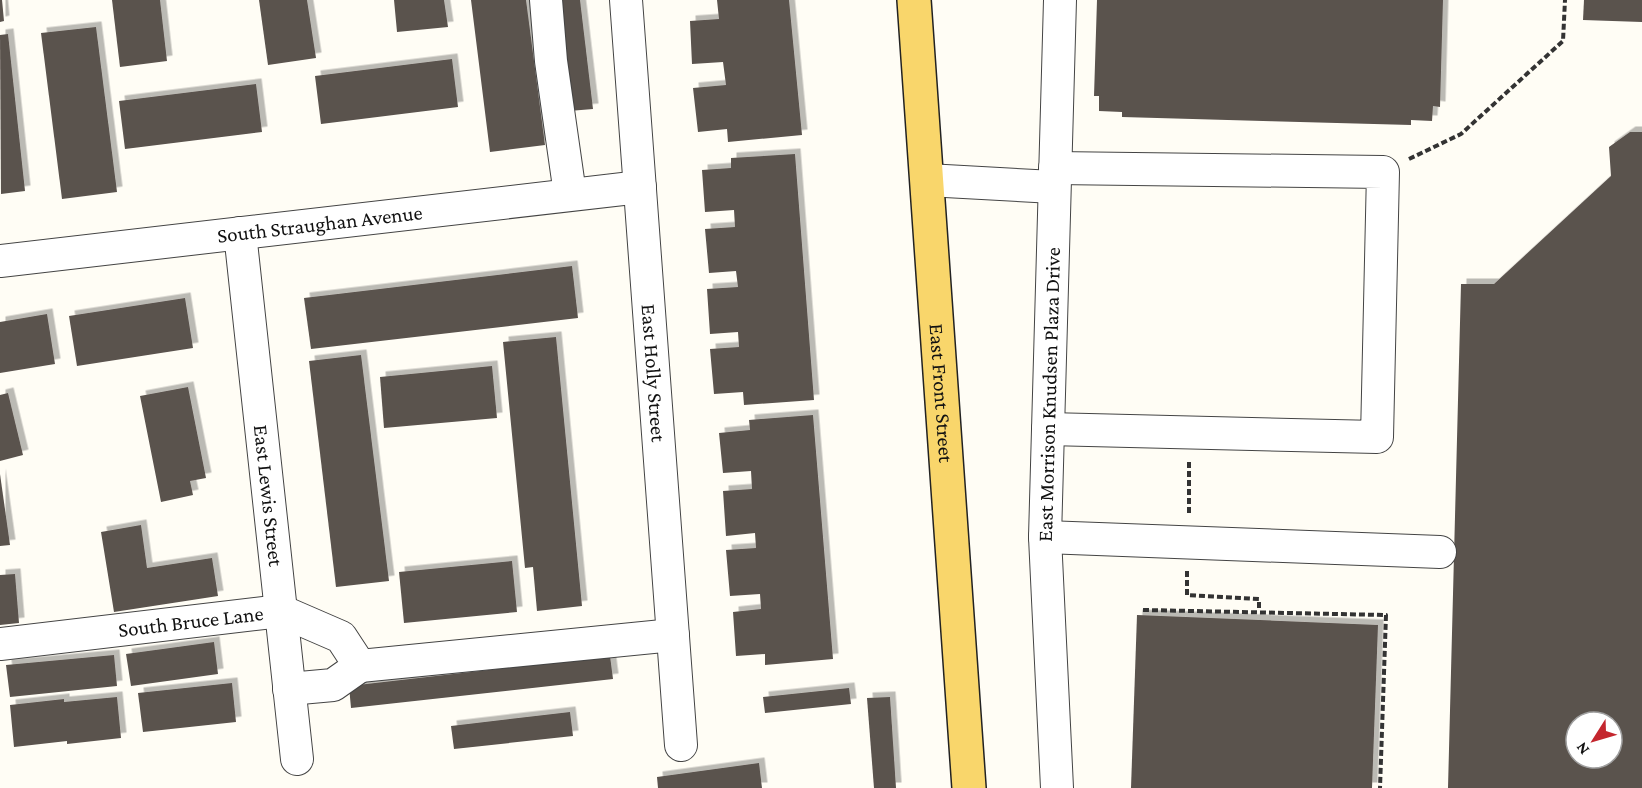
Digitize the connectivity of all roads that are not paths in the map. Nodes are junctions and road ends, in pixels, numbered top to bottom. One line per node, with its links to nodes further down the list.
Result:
1 (546, 0): 8 (street)
2 (626, 0): 7 (street, East Holly Street)
3 (914, 0): 6 (main road, East Front Street)
4 (1059, 0): 5 (street, East Morrison Knudsen Plaza Drive)
5 (1055, 177): 6 (street); 11 (street, East Morrison Knudsen Plaza Drive); 11 (street)
6 (927, 180): 21 (main road, East Front Street)
7 (640, 187): 8 (street, South Straughan Avenue); 15 (street, East Holly Street)
8 (570, 194): 9 (street, South Straughan Avenue)
9 (240, 233): 10 (street, South Straughan Avenue); 14 (street, East Lewis Street)
10 (0, 261)
11 (1048, 429): 12 (street, East Morrison Knudsen Plaza Drive)
12 (1045, 537): 13 (street); 22 (street, East Morrison Knudsen Plaza Drive)
13 (1440, 552)
14 (281, 611): 16 (street, South Bruce Lane); 17 (street, South Bruce Lane); 18 (street, East Lewis Street)
15 (673, 635): 17 (street); 19 (street, East Holly Street)
16 (0, 644)
17 (360, 666): 18 (street)
18 (289, 689): 20 (street, East Lewis Street)
19 (681, 745)
20 (297, 759)
21 (969, 788)
22 (1057, 788)

